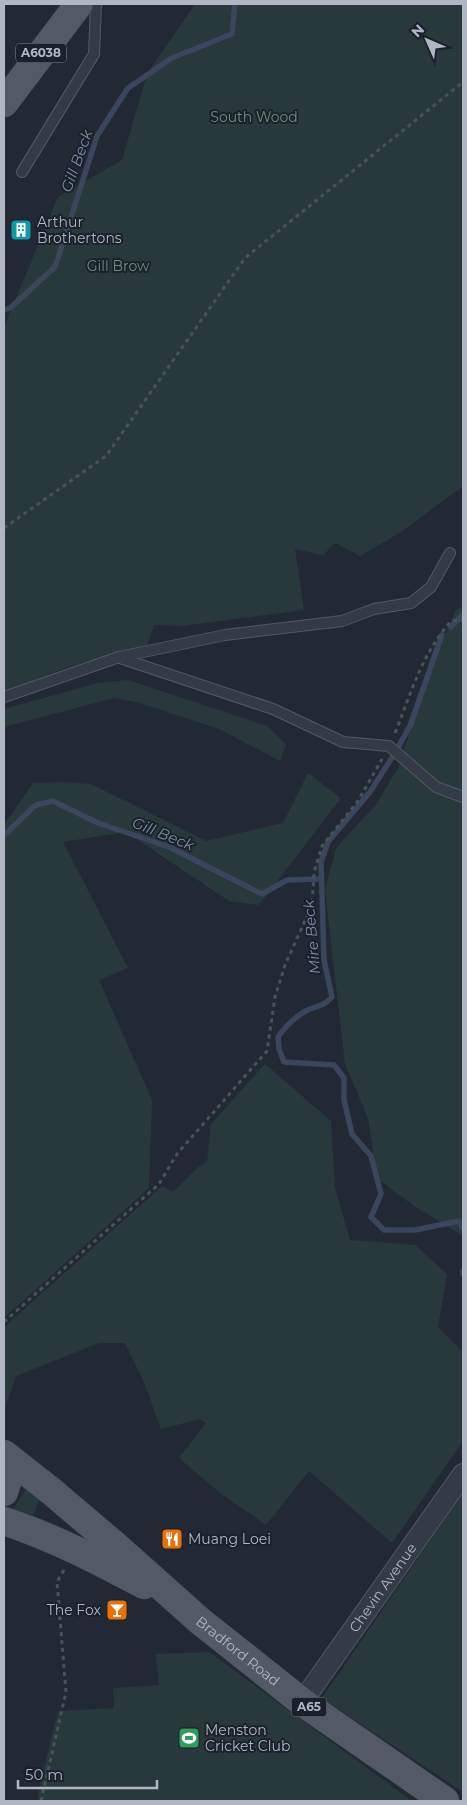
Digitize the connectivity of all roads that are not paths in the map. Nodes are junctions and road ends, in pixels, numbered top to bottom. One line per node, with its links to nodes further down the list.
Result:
1 (78, 4): 3 (main road, A6038)
2 (96, 4): 4 (lane)
3 (4, 103)
4 (22, 172)
5 (450, 553): 6 (lane)
6 (118, 657): 7 (lane); 8 (lane)
7 (4, 697)
8 (463, 797)
9 (4, 1456): 11 (main road, A65); 13 (main road, Bradford Road / A65)
10 (463, 1474): 14 (street, Chevin Avenue)
11 (4, 1492)
12 (4, 1521): 13 (main road, Bradford Road / A65)
13 (179, 1604): 14 (main road, Bradford Road / A65)
14 (302, 1702): 15 (main road, Bradford Road / A65)
15 (445, 1801)

